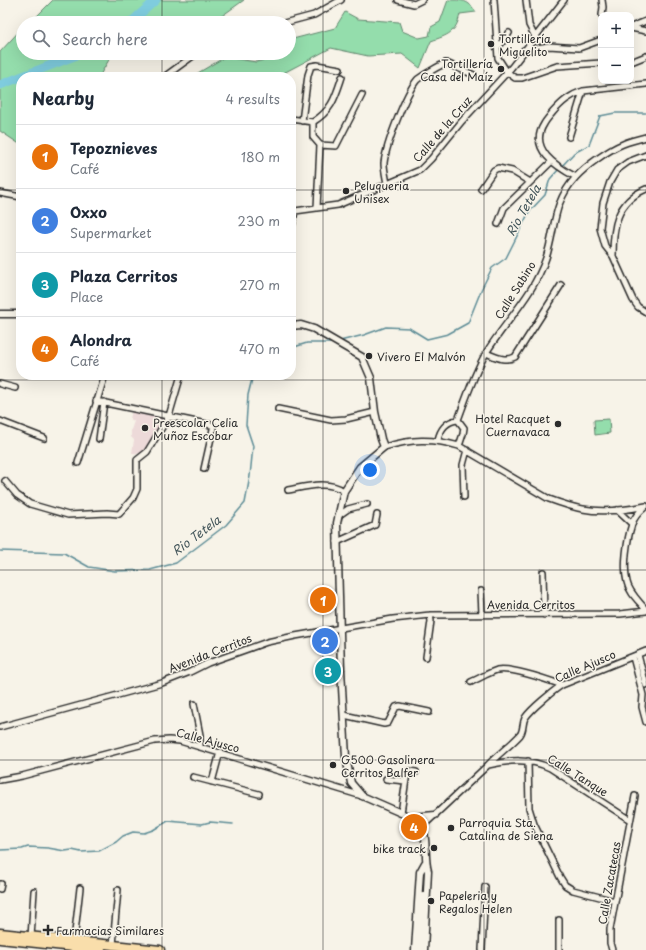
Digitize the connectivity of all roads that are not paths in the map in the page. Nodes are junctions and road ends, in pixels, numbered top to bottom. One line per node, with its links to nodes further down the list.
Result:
1 (341, 0): 9 (street)
2 (398, 0): 3 (street)
3 (422, 0)
4 (494, 0): 17 (street)
5 (526, 0): 15 (street)
6 (564, 0): 15 (street, Calle de la Cruz)
7 (602, 0): 8 (street)
8 (602, 12)
9 (296, 20)
10 (646, 21): 11 (street)
11 (634, 27)
12 (634, 29): 13 (street)
13 (646, 31)
14 (509, 33): 17 (street)
15 (535, 37): 18 (street, Calle de la Cruz)
16 (598, 41): 18 (street)
17 (496, 47): 25 (street)
18 (524, 50): 25 (street, Calle de la Cruz)
19 (646, 56): 21 (street)
20 (187, 60): 24 (street)
21 (634, 61)
22 (598, 64): 25 (street)
23 (340, 69): 34 (street)
24 (171, 72)
25 (507, 72): 43 (street, Calle de la Cruz)
26 (474, 75): 43 (street)
27 (342, 77): 35 (street)
28 (634, 83): 30 (street)
29 (625, 84): 31 (street)
30 (646, 84)
31 (582, 91): 36 (street); 40 (street)
32 (362, 95): 38 (street)
33 (296, 120): 34 (street)
34 (302, 121): 35 (street)
35 (313, 122): 38 (street)
36 (569, 137)
37 (646, 137): 41 (street, Calle Sabino)
38 (320, 145): 48 (street)
39 (646, 155): 51 (street)
40 (553, 162): 41 (street); 42 (street)
41 (576, 177): 59 (street, Calle Sabino)
42 (530, 182): 44 (street); 50 (street)
43 (387, 184): 48 (street, Calle de la Cruz)
44 (481, 189)
45 (646, 190): 52 (street)
46 (0, 193): 47 (street)
47 (16, 197)
48 (317, 208): 49 (street, Calle de la Cruz)
49 (296, 211)
50 (498, 224)
51 (602, 237): 52 (street); 53 (street)
52 (613, 238): 53 (street)
53 (613, 256): 55 (street)
54 (561, 285): 59 (street)
55 (646, 312)
56 (0, 314): 57 (street)
57 (16, 314)
58 (296, 326): 67 (street)
59 (486, 353): 69 (street, Calle Sabino)
60 (103, 380): 64 (street)
61 (180, 380): 68 (street)
62 (0, 384): 63 (street)
63 (15, 388)
64 (96, 401): 65 (street); 77 (street)
65 (104, 402): 68 (street); 72 (street)
66 (278, 409): 67 (street)
67 (376, 412): 75 (street)
68 (169, 416): 78 (street); 79 (street)
69 (458, 420): 73 (street); 74 (street)
70 (0, 422): 71 (street)
71 (44, 438)
72 (99, 439)
73 (438, 440): 74 (street); 75 (street)
74 (459, 446): 76 (street)
75 (384, 447): 81 (street)
76 (467, 450): 82 (street); 85 (street)
77 (78, 463)
78 (204, 469)
79 (5, 481)
80 (288, 490): 81 (street)
81 (344, 490): 87 (street)
82 (464, 497)
83 (367, 504): 87 (street)
84 (645, 506): 85 (street); 88 (street)
85 (617, 510): 88 (street)
86 (377, 515): 89 (street)
87 (338, 516): 89 (street)
88 (632, 524): 92 (street)
89 (337, 542): 96 (street)
90 (543, 572): 95 (street)
91 (481, 591): 93 (street)
92 (646, 611): 95 (street, Avenida Cerritos)
93 (482, 614): 94 (street, Avenida Cerritos); 95 (street, Avenida Cerritos)
94 (430, 615): 96 (street, Avenida Cerritos); 99 (street)
95 (544, 615)
96 (340, 628): 106 (street); 108 (street, Avenida Cerritos)
97 (646, 651): 98 (street, Calle Ajusco)
98 (635, 656): 101 (street); 102 (street, Calle Ajusco); 103 (street)
99 (426, 657)
100 (471, 682): 102 (street)
101 (646, 685)
102 (562, 686): 112 (street, Calle Ajusco)
103 (645, 694): 107 (street)
104 (194, 704): 109 (street)
105 (429, 712): 106 (street)
106 (344, 716): 120 (street)
107 (646, 722)
108 (0, 727)
109 (200, 747): 110 (street, Calle Ajusco); 116 (street, Calle Ajusco)
110 (220, 752): 118 (street); 120 (street, Calle Ajusco)
111 (528, 760): 112 (street, Calle Tanque); 125 (street, Calle Tanque); 132 (street)
112 (488, 765): 123 (street, Calle Ajusco)
113 (416, 772): 117 (street)
114 (193, 777): 118 (street)
115 (386, 779): 117 (street)
116 (0, 780)
117 (406, 781): 122 (street)
118 (212, 782): 119 (street)
119 (259, 794)
120 (362, 796): 122 (street)
121 (635, 796): 125 (street, Calle Zacatecas)
122 (401, 813): 124 (street)
123 (436, 815): 124 (street); 126 (street, Calle Ajusco)
124 (411, 817): 126 (street)
125 (630, 820): 132 (street, Calle Zacatecas)
126 (422, 827): 127 (street)
127 (425, 863): 141 (street); 142 (street); 143 (street)
128 (485, 887): 144 (street)
129 (80, 888): 137 (street)
130 (34, 890): 135 (street)
131 (118, 890): 138 (street)
132 (615, 901): 146 (street, Calle Zacatecas)
133 (559, 920): 145 (street)
134 (0, 933): 135 (main road)
135 (31, 937): 137 (main road)
136 (0, 939): 139 (main road)
137 (74, 941): 138 (main road)
138 (112, 948): 140 (main road)
139 (101, 950)
140 (160, 950)
141 (415, 950)
142 (419, 950)
143 (424, 950)
144 (482, 950)
145 (559, 950)
146 (612, 950)

